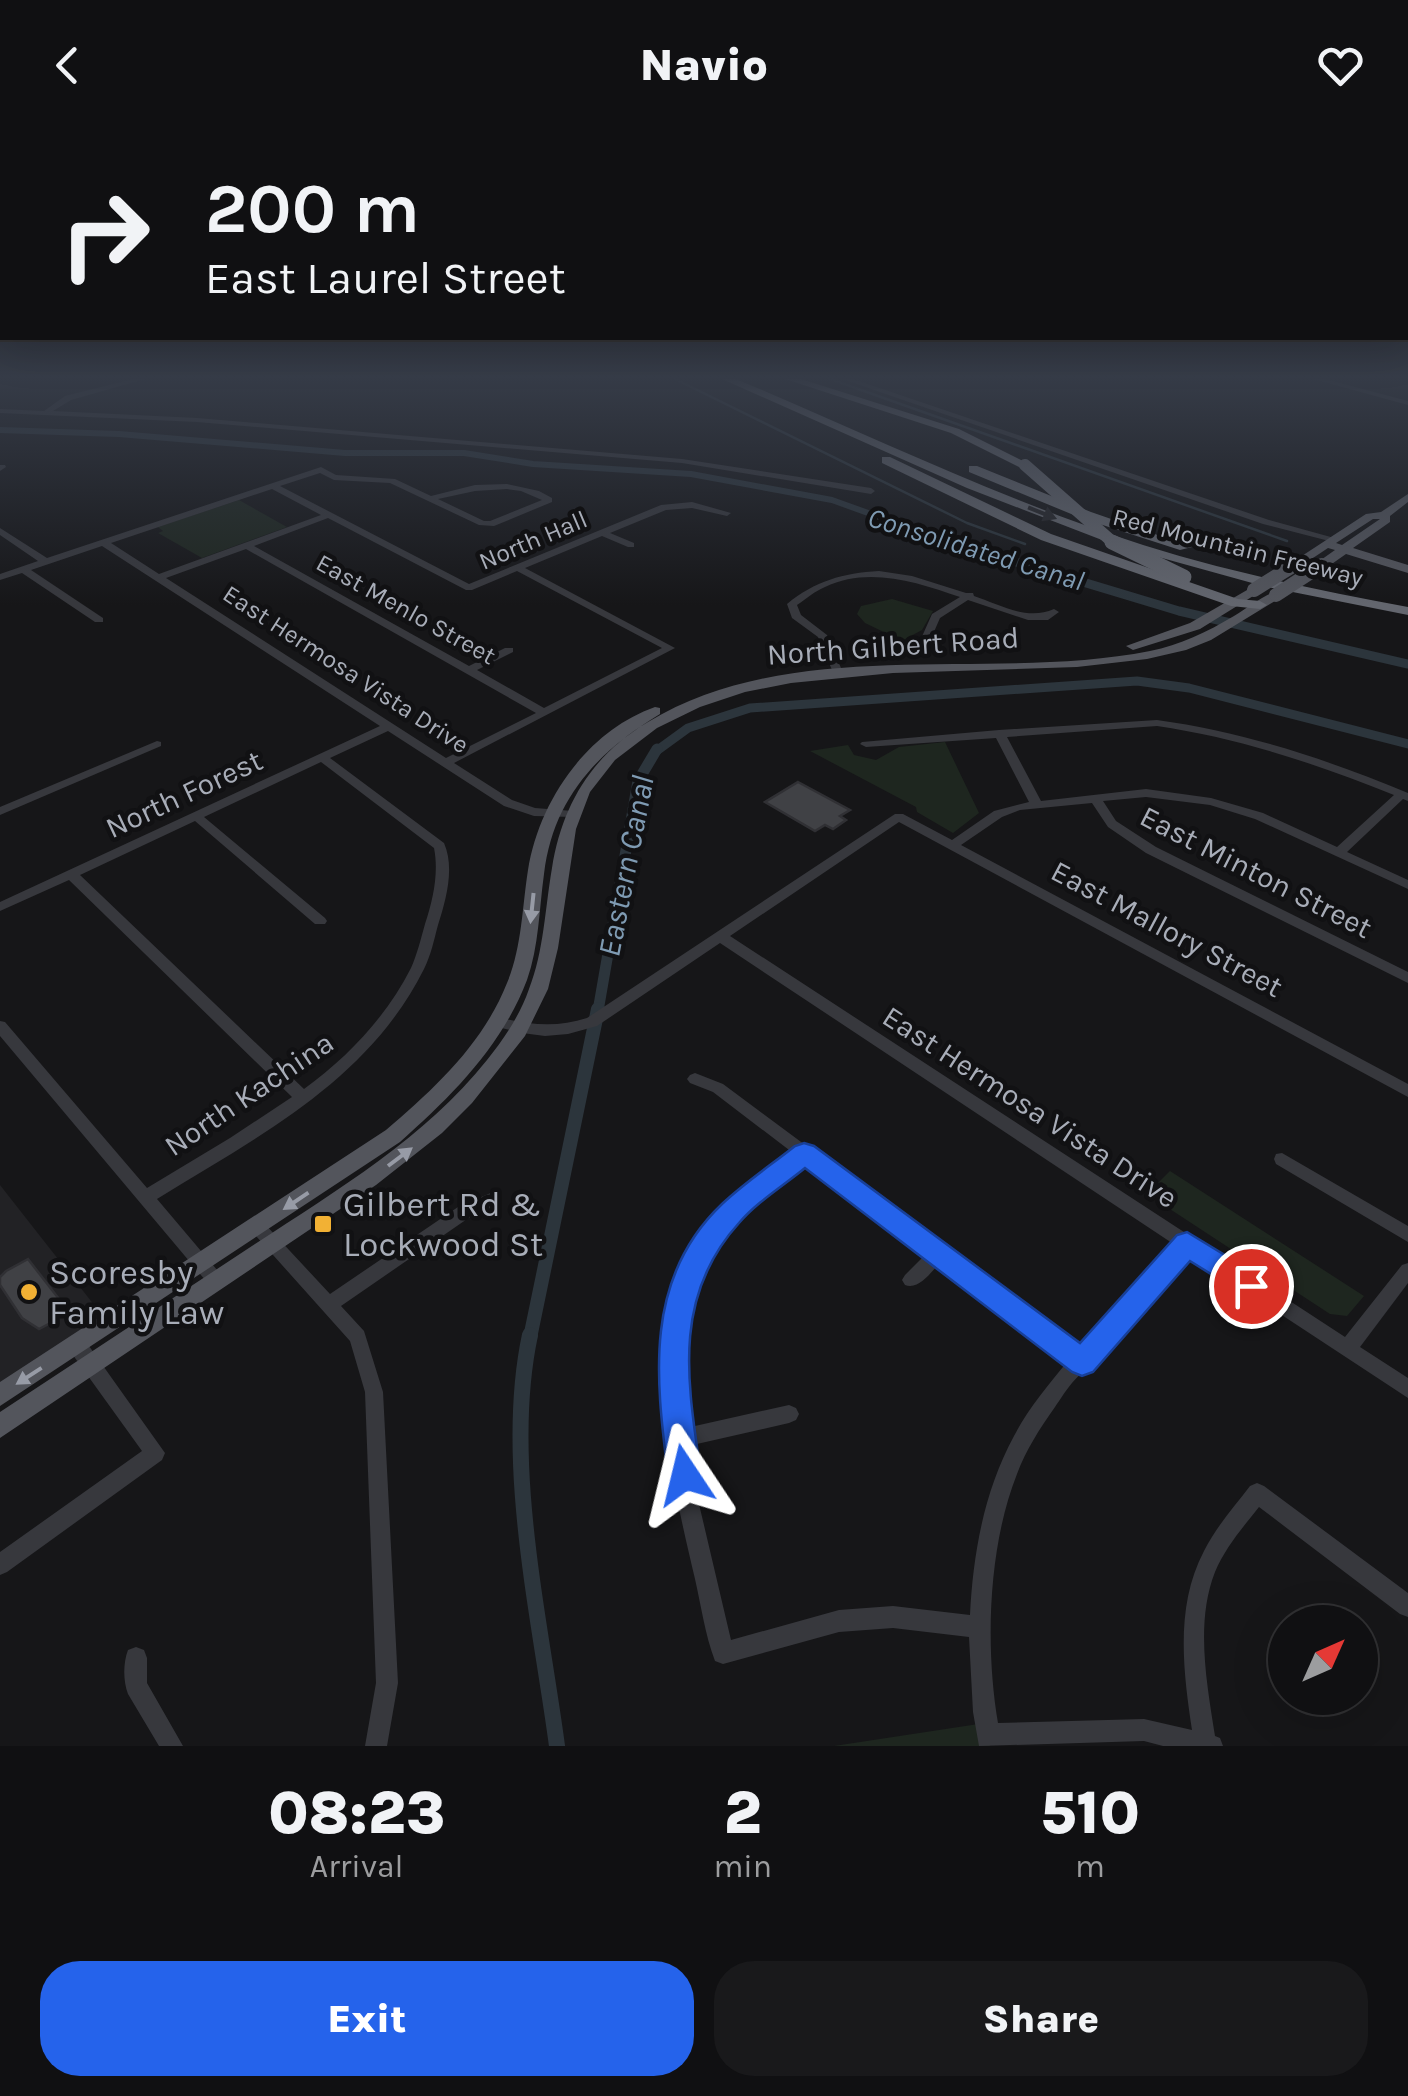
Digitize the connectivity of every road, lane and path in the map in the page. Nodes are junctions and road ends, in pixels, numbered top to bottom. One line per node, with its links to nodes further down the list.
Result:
1 (604, 454): 8 (street)
2 (876, 454): 29 (highway)
3 (905, 454): 30 (highway, Red Mountain Freeway, one-way to 30)
4 (1002, 454): 29 (highway, bridge)
5 (1069, 454): 16 (street)
6 (956, 462): 28 (highway, Red Mountain Freeway)
7 (273, 486): 10 (street); 13 (street); 17 (street)
8 (871, 492)
9 (1408, 497): 12 (main road, North Gilbert Road)
10 (430, 499): 10 (street)
11 (727, 513): 15 (street, North Hall)
12 (1384, 514): 16 (main road, North Gilbert Road); 20 (main road, North Gilbert Road)
13 (328, 516): 19 (street); 23 (street, North Hall)
14 (0, 531): 21 (street)
15 (604, 532): 18 (street); 23 (street, North Hall)
16 (1325, 541): 20 (main road); 29 (main road, North Gilbert Road, bridge)
17 (104, 544): 21 (street); 26 (street, East Hermosa Vista Drive)
18 (632, 545)
19 (248, 546): 26 (street); 36 (street, East Menlo Street)
20 (1347, 548): 22 (main road); 29 (main road, North Gilbert Road, bridge)
21 (46, 562): 24 (street)
22 (1408, 566)
23 (518, 568): 34 (street)
24 (23, 569): 25 (street); 32 (street)
25 (0, 577)
26 (158, 578): 39 (street, East Hermosa Vista Drive)
27 (970, 595): 31 (street); 33 (street); 37 (street)
28 (1408, 597)
29 (1247, 603): 37 (main road, North Gilbert Road); 37 (main road, North Gilbert Road)
30 (1408, 611)
31 (1054, 612)
32 (99, 620)
33 (926, 641)
34 (670, 648): 38 (street)
35 (509, 650): 36 (street)
36 (468, 670): 38 (street, East Menlo Street)
37 (837, 670): 49 (main road, North Gilbert Road); 50 (main road, North Gilbert Road)
38 (543, 712): 44 (street)
39 (389, 726): 43 (street, North Forest); 44 (street, East Hermosa Vista Drive)
40 (999, 733): 42 (street); 45 (street); 47 (street)
41 (157, 744): 48 (street)
42 (866, 744)
43 (322, 757): 51 (street, North Forest); 64 (street, North Kachina)
44 (446, 763): 49 (street, East Hermosa Vista Drive)
45 (1404, 796): 53 (street)
46 (1094, 797): 47 (street); 53 (street); 59 (street, East Minton Street)
47 (1036, 803): 52 (street)
48 (0, 811)
49 (549, 812): 50 (street, East Hermosa Vista Drive); 60 (main road, North Gilbert Road, one-way to 60)
50 (569, 814): 60 (main road, North Gilbert Road)
51 (195, 815): 54 (street, North Forest); 57 (street)
52 (952, 845): 58 (street, East Mallory Street); 63 (street, East Mallory Street)
53 (1340, 853): 55 (street)
54 (71, 874): 56 (street, North Forest); 64 (street)
55 (1408, 884)
56 (0, 907)
57 (320, 921)
58 (721, 936): 60 (street); 71 (street, East Hermosa Vista Drive)
59 (1408, 978)
60 (509, 1025): 70 (main road, North Gilbert Road)
61 (0, 1026): 67 (street)
62 (695, 1079): 65 (street)
63 (1408, 1091)
64 (302, 1098): 67 (street, North Kachina)
65 (804, 1153): 72 (street); 85 (street)
66 (1282, 1159): 69 (street)
67 (146, 1196): 74 (street)
68 (492, 1200): 76 (street)
69 (1408, 1235)
70 (265, 1236): 74 (main road, North Gilbert Road); 76 (street)
71 (1187, 1244): 78 (street, East Hermosa Vista Drive); 79 (street)
72 (938, 1254): 75 (street); 79 (street)
73 (1408, 1270): 78 (street)
74 (209, 1272): 77 (main road, North Gilbert Road); 80 (main road, North Gilbert Road)
75 (911, 1280)
76 (329, 1305): 93 (street)
77 (77, 1345): 80 (street); 82 (main road, North Gilbert Road, one-way to 82)
78 (1347, 1349): 81 (street, East Hermosa Vista Drive)
79 (1082, 1362): 88 (street)
80 (92, 1365): 84 (main road, North Gilbert Road); 86 (street)
81 (1408, 1389)
82 (0, 1395)
83 (789, 1414): 85 (street)
84 (0, 1426)
85 (677, 1439): 88 (street)
86 (0, 1565)
87 (1408, 1606): 91 (street)
88 (980, 1627): 90 (street)
89 (136, 1658): 92 (street)
90 (989, 1740): 91 (street)
91 (1209, 1745)
92 (172, 1746)
93 (376, 1746)

